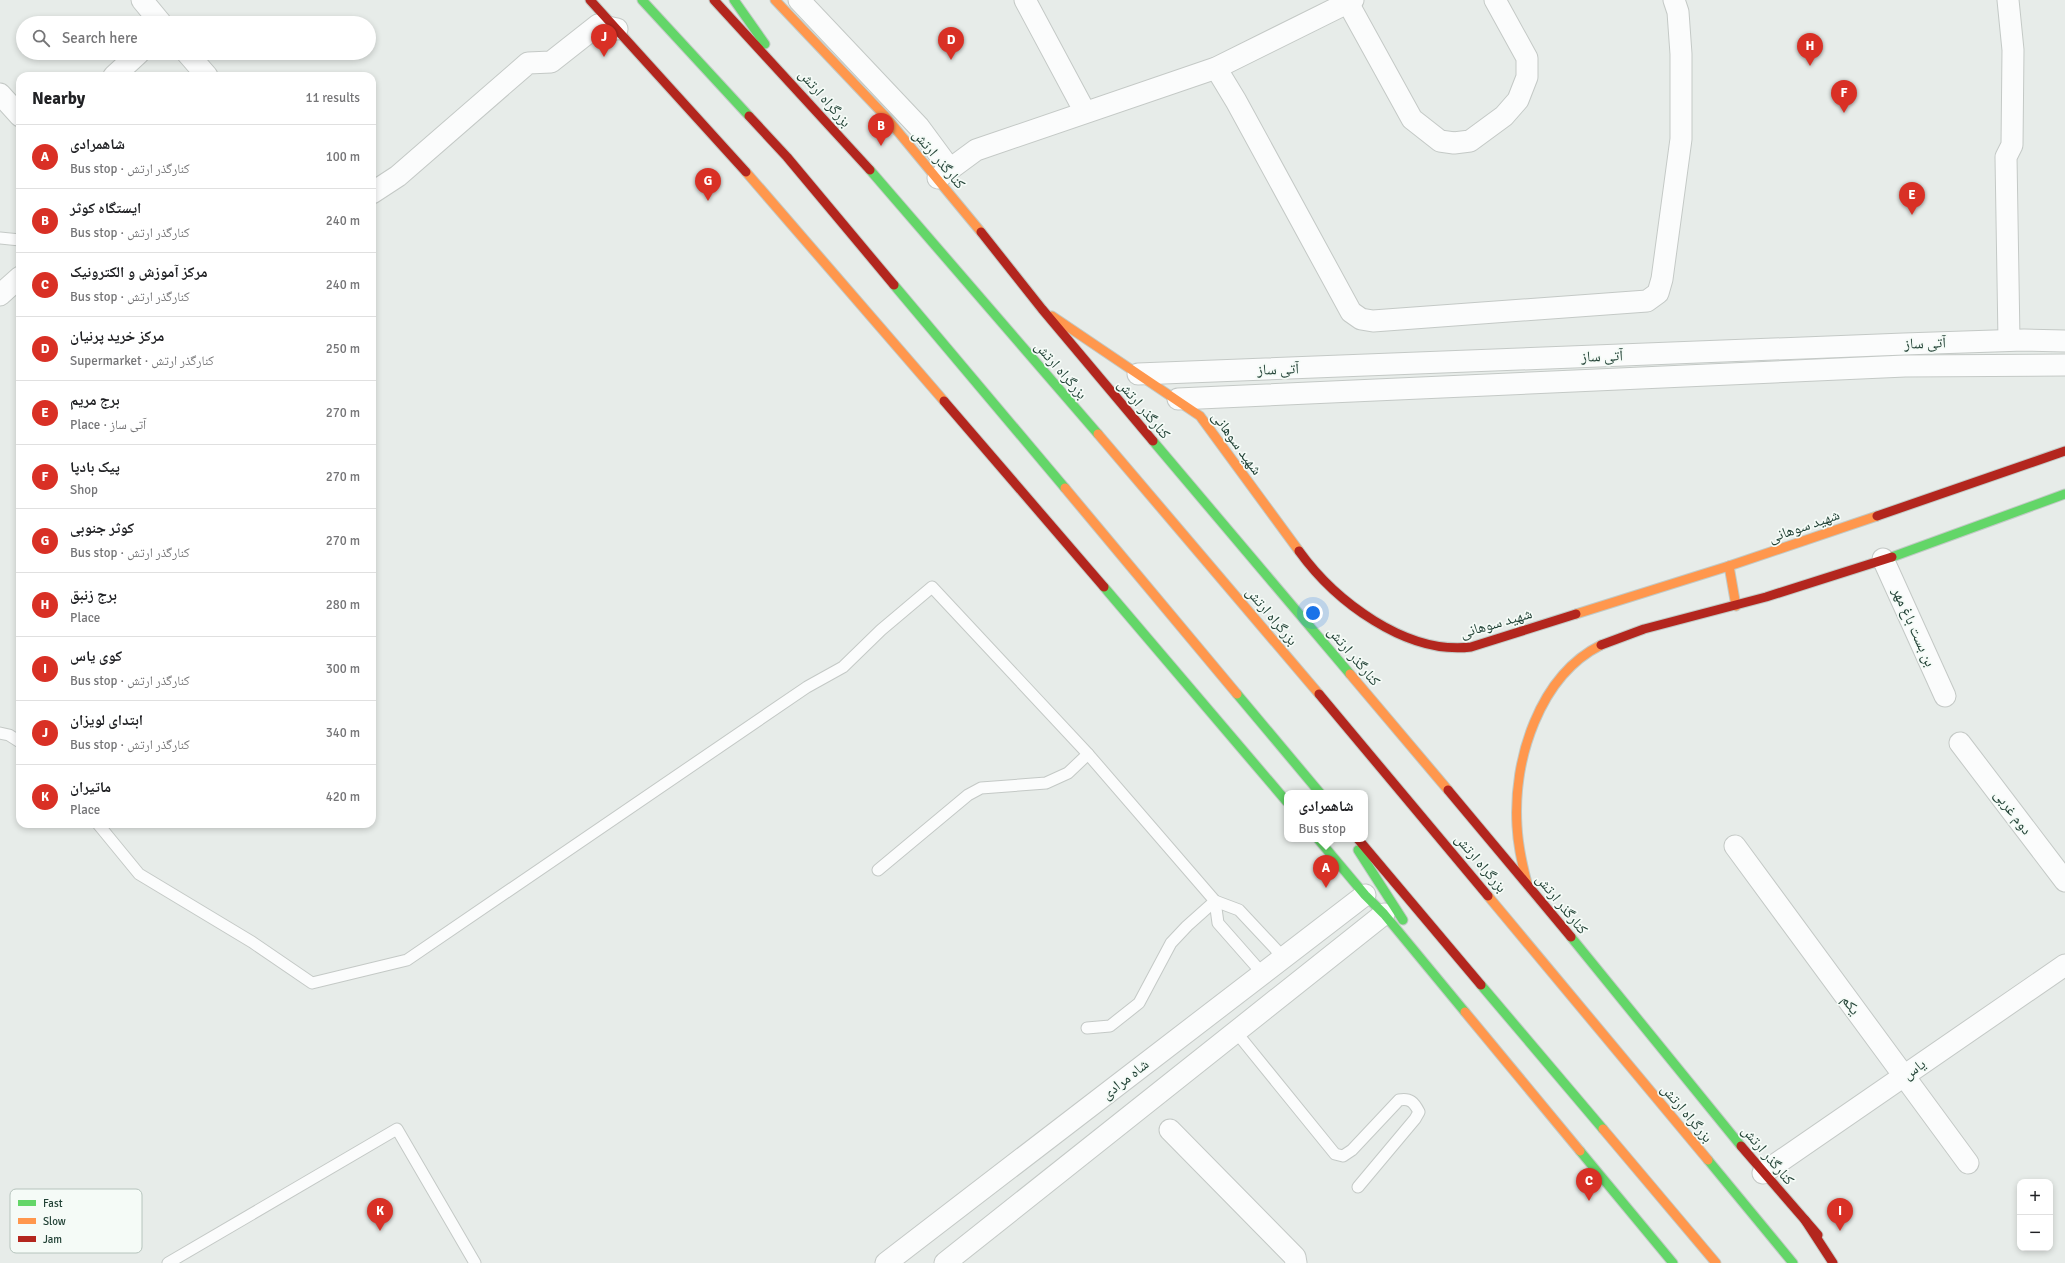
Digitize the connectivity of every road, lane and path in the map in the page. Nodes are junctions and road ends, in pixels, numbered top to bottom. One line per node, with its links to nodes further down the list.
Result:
1 (142, 0): 13 (street)
2 (590, 0): 14 (main road)
3 (642, 0): 50 (main road)
4 (714, 0): 20 (main road, بزرگراه ارتش)
5 (734, 0): 20 (main road)
6 (775, 0): 24 (main road, کنارگذر ارتش)
7 (799, 0): 24 (street)
8 (1025, 0): 23 (street)
9 (1495, 0): 12 (street)
10 (1674, 0): 17 (street)
11 (2008, 0): 31 (street)
12 (1351, 1): 17 (street)
13 (155, 16)
14 (618, 30): 25 (street); 51 (main road)
15 (131, 60): 18 (street)
16 (193, 60): 19 (street)
17 (1216, 68): 23 (street)
18 (118, 72)
19 (204, 72)
20 (791, 80): 82 (main road, بزرگراه ارتش)
21 (0, 94): 22 (street)
22 (16, 112)
23 (1085, 112): 24 (street)
24 (944, 173): 30 (main road, کنارگذر ارتش)
25 (376, 190)
26 (0, 238): 27 (lane)
27 (16, 240)
28 (16, 281): 29 (street)
29 (0, 295)
30 (1042, 309): 37 (main road, شهید سوهانی); 59 (main road, کنارگذر ارتش)
31 (2017, 340): 32 (street, آتی ساز); 33 (street, آتی ساز)
32 (2065, 341)
33 (1904, 344): 35 (street); 36 (street, آتی ساز)
34 (2065, 365): 35 (street, آتی ساز)
35 (1905, 366): 38 (street, آتی ساز)
36 (1221, 371): 37 (street, آتی ساز); 38 (street)
37 (1138, 374): 39 (main road, شهید سوهانی)
38 (1223, 397): 39 (street, آتی ساز)
39 (1178, 400): 43 (main road, شهید سوهانی)
40 (2065, 451): 43 (main road, شهید سوهانی)
41 (2065, 494): 42 (main road)
42 (1883, 559): 44 (main road); 45 (street, بن بست باغ مهر)
43 (1728, 566): 44 (main road)
44 (1736, 606): 59 (main road)
45 (1945, 696)
46 (0, 733): 47 (lane)
47 (16, 739)
48 (1960, 743): 58 (street, دوم غربی)
49 (1088, 754): 52 (lane); 57 (lane); 61 (lane)
50 (1317, 790)
51 (1284, 798)
52 (101, 828)
53 (1321, 842): 60 (main road)
54 (1353, 842): 66 (main road)
55 (1361, 842): 81 (main road)
56 (1735, 846): 69 (street, یکم)
57 (878, 870)
58 (2065, 881)
59 (1527, 883): 72 (main road, کنارگذر ارتش)
60 (1365, 895): 62 (main road); 63 (street, شاه مرادی)
61 (1215, 901): 63 (lane); 65 (lane); 67 (lane)
62 (1384, 914): 66 (main road); 68 (street)
63 (1283, 958): 65 (street, شاه مرادی)
64 (2065, 965): 69 (street, یاس)
65 (1262, 973): 77 (street, شاه مرادی)
66 (1455, 1000): 80 (main road)
67 (1087, 1028)
68 (1236, 1032): 73 (lane); 78 (street)
69 (1904, 1076): 71 (street, یکم); 72 (street, یاس)
70 (1170, 1130): 79 (street)
71 (1968, 1163)
72 (1763, 1173): 74 (main road, کنارگذر ارتش)
73 (1358, 1187)
74 (1805, 1220): 83 (main road); 84 (main road, کنارگذر ارتش)
75 (168, 1263): 76 (lane)
76 (475, 1263)
77 (886, 1263)
78 (945, 1263)
79 (1296, 1263)
80 (1672, 1263)
81 (1716, 1263)
82 (1793, 1263)
83 (1834, 1263)
84 (1843, 1263)

